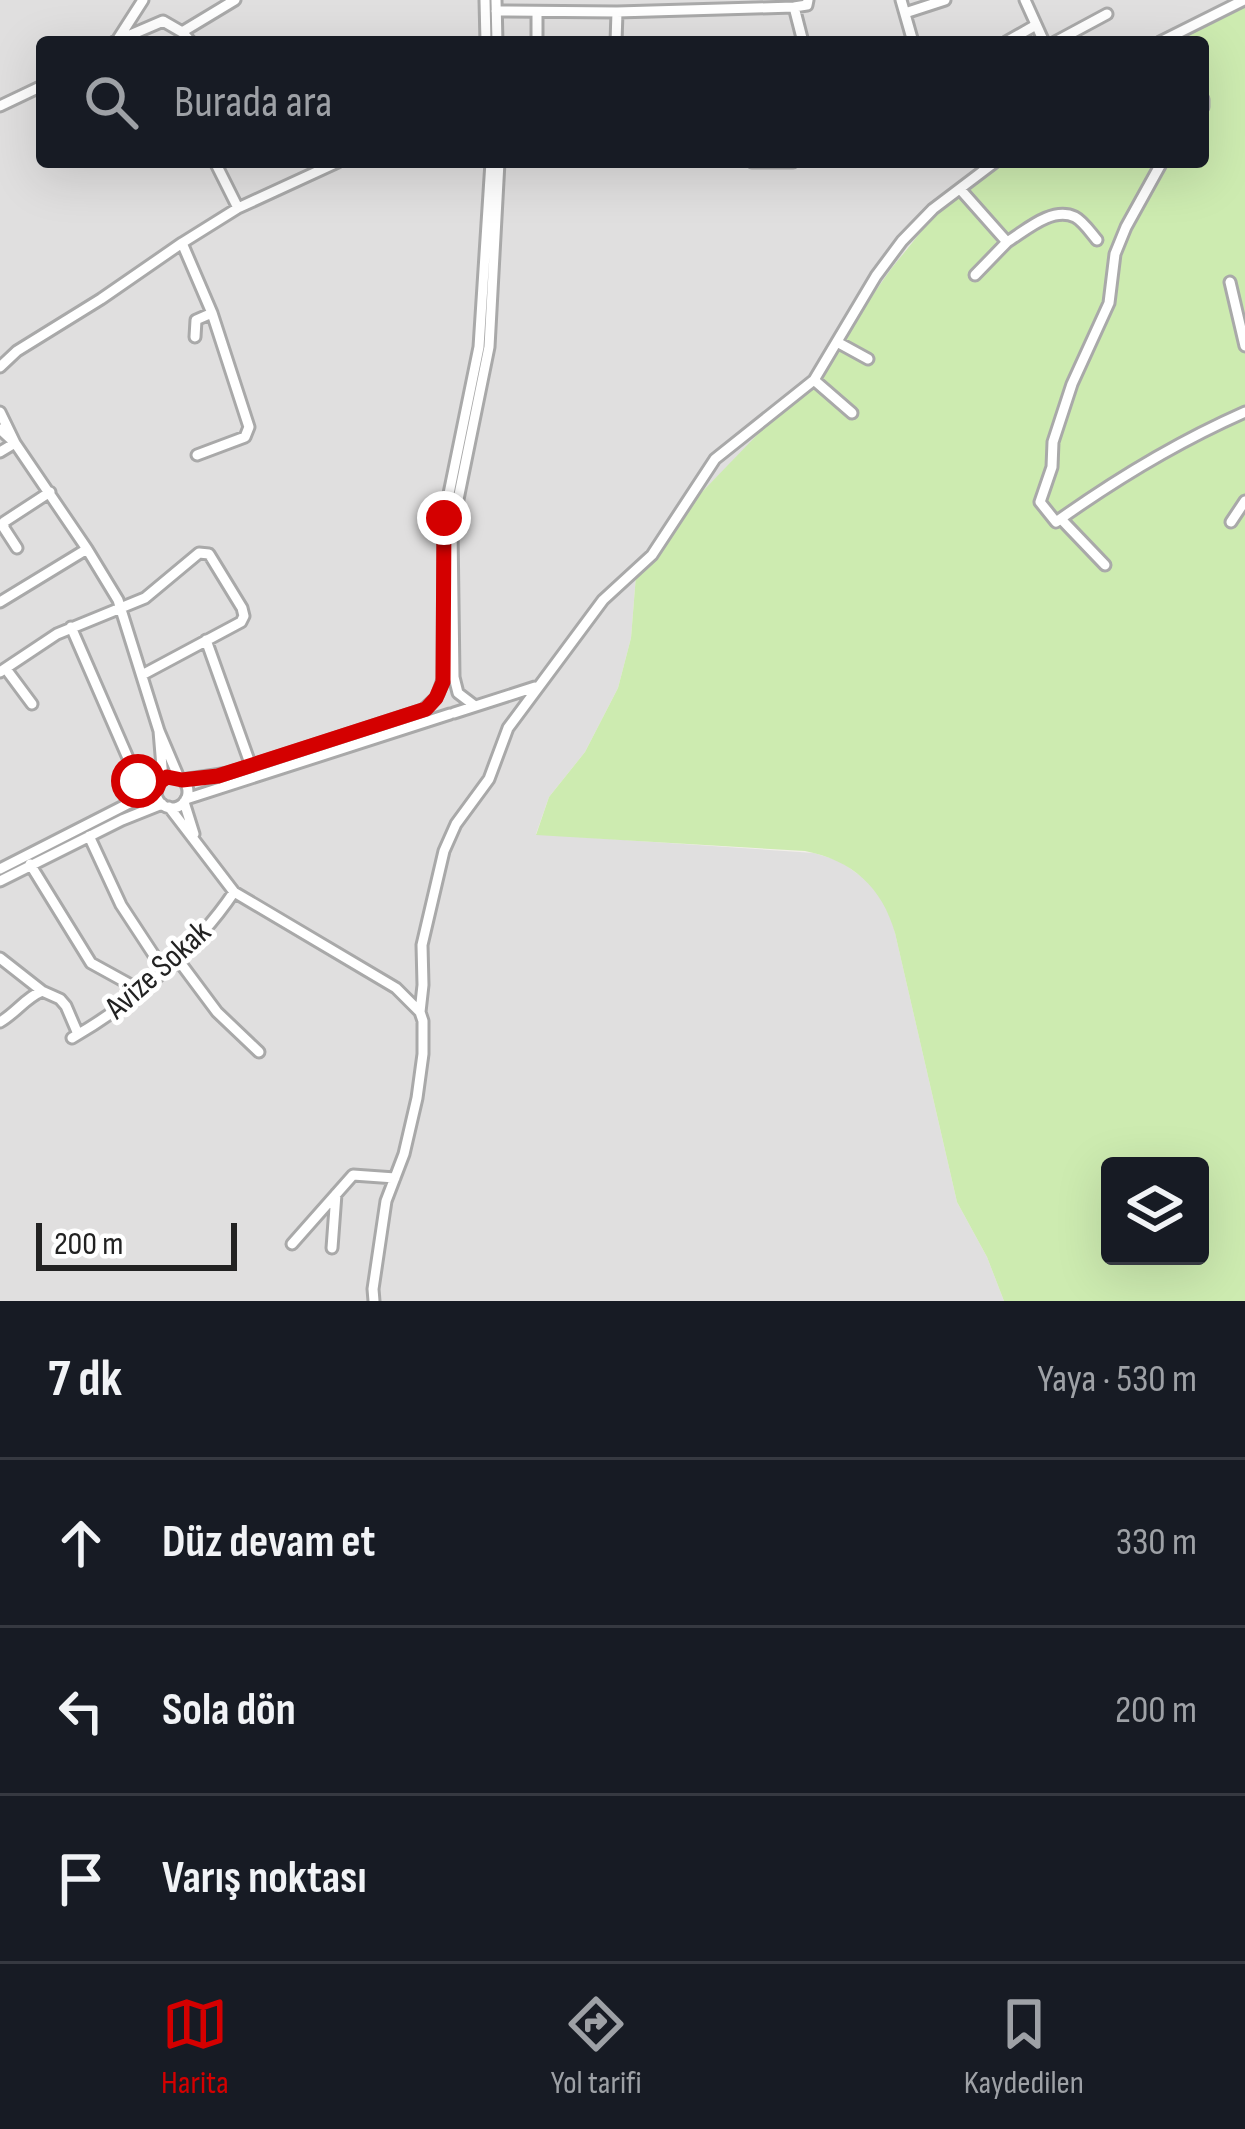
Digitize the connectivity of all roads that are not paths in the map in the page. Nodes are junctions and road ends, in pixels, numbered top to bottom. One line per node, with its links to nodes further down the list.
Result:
1 (143, 0): 18 (street)
2 (235, 0): 17 (street)
3 (484, 0): 21 (street)
4 (808, 0): 11 (street)
5 (901, 0): 14 (street)
6 (945, 0): 14 (street)
7 (1025, 0): 16 (street)
8 (1244, 0): 30 (street)
9 (496, 5): 12 (street); 22 (street)
10 (689, 5): 11 (street); 13 (street)
11 (794, 7): 25 (street)
12 (537, 12): 13 (street); 23 (street)
13 (617, 12): 24 (street)
14 (905, 13): 26 (street)
15 (1107, 14): 29 (street)
16 (1036, 25): 27 (street); 28 (street)
17 (182, 32): 19 (street); 20 (street)
18 (119, 36)
19 (127, 36)
20 (185, 36)
21 (486, 36)
22 (497, 36)
23 (537, 36)
24 (616, 36)
25 (801, 36)
26 (912, 36)
27 (1017, 36)
28 (1041, 36)
29 (1066, 36)
30 (1179, 36)
31 (36, 94): 32 (street)
32 (0, 106)
33 (218, 168): 40 (street)
34 (325, 168): 40 (street)
35 (494, 168): 77 (street)
36 (495, 168): 76 (street)
37 (987, 168): 39 (street)
38 (1159, 168): 64 (street)
39 (960, 188): 42 (street); 48 (street)
40 (238, 208): 43 (street)
41 (1097, 240): 42 (street)
42 (1007, 242): 44 (street)
43 (182, 243): 46 (street); 50 (street)
44 (975, 275)
45 (1230, 282): 49 (street)
46 (212, 313): 47 (street); 61 (street)
47 (195, 338)
48 (837, 342): 52 (street); 54 (street)
49 (1245, 346)
50 (17, 351): 51 (street); 53 (street)
51 (0, 356)
52 (868, 358)
53 (0, 368)
54 (814, 380): 57 (street); 75 (street)
55 (0, 412): 59 (street)
56 (1245, 412): 64 (street)
57 (852, 413)
58 (0, 429): 59 (street)
59 (15, 443): 60 (street); 62 (street)
60 (0, 452)
61 (197, 455)
62 (50, 492): 66 (street); 67 (street)
63 (1245, 501): 65 (street)
64 (1061, 519): 68 (street)
65 (1231, 522)
66 (17, 548)
67 (87, 549): 69 (street); 70 (street)
68 (1105, 565)
69 (0, 602)
70 (122, 609): 71 (street); 72 (street); 74 (street)
71 (71, 627): 73 (street); 85 (street)
72 (206, 640): 74 (street); 82 (street)
73 (3, 671): 78 (street)
74 (142, 675): 81 (street)
75 (538, 686): 79 (street); 99 (street)
76 (458, 693): 77 (street); 79 (street); 80 (street)
77 (437, 696): 80 (street); 82 (street)
78 (32, 704)
79 (475, 706): 80 (street)
80 (452, 713): 86 (street)
81 (159, 731): 83 (street); 84 (street)
82 (250, 766): 83 (street)
83 (180, 779): 84 (street); 86 (street)
84 (160, 784): 85 (street); 87 (street)
85 (137, 800): 91 (street)
86 (185, 800): 87 (street); 89 (street)
87 (166, 806): 88 (street); 89 (street)
88 (89, 836): 90 (street); 96 (street)
89 (197, 844): 93 (street)
90 (30, 864): 92 (street); 97 (street)
91 (0, 869)
92 (0, 881)
93 (234, 892): 94 (street, Avize Sokak); 99 (street)
94 (176, 957): 96 (street, Avize Sokak); 101 (street)
95 (0, 958): 98 (street)
96 (163, 969): 97 (street, Avize Sokak)
97 (140, 990): 98 (street, Avize Sokak)
98 (42, 992): 100 (street)
99 (419, 1012): 102 (street)
100 (0, 1022)
101 (259, 1052)
102 (395, 1178): 103 (street); 106 (street)
103 (336, 1194): 104 (street); 105 (street)
104 (292, 1244)
105 (332, 1248)
106 (374, 1301)

